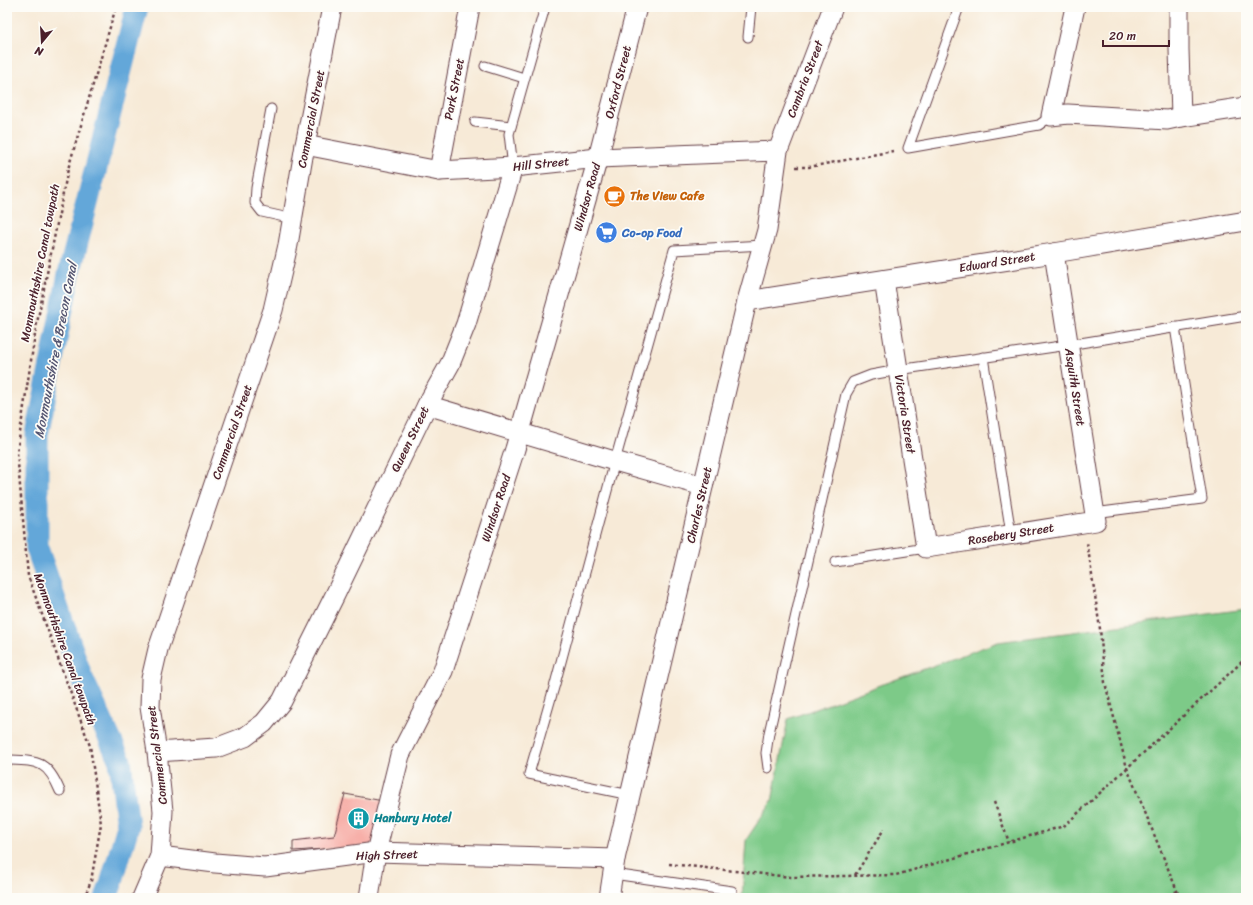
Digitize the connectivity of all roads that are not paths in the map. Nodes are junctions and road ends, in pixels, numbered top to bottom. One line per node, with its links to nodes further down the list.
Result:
1 (332, 7): 19 (street, Commercial Street)
2 (470, 7): 23 (street, Park Street)
3 (545, 7): 12 (lane)
4 (637, 7): 20 (street, Oxford Street)
5 (751, 7): 10 (lane)
6 (833, 7): 21 (street, Cambria Street)
7 (959, 7): 15 (lane)
8 (1075, 7): 15 (street)
9 (1179, 7): 16 (street)
10 (748, 37)
11 (485, 66): 12 (lane)
12 (524, 78): 18 (lane)
13 (1246, 107): 16 (street)
14 (271, 109): 24 (lane)
15 (1051, 116): 16 (street)
16 (1181, 117)
17 (475, 122): 18 (lane)
18 (511, 126): 22 (lane)
19 (305, 145): 23 (street, Hill Street); 24 (street, Commercial Street)
20 (598, 158): 21 (street, Hill Street); 22 (street, Hill Street); 36 (street, Windsor Road)
21 (777, 159): 26 (street, Charles Street)
22 (513, 167): 23 (street, Hill Street); 35 (street, Queen Street)
23 (439, 171)
24 (293, 220): 43 (street, Commercial Street)
25 (1246, 221): 27 (street, Edward Street)
26 (763, 244): 29 (street, Charles Street); 37 (lane)
27 (1054, 253): 28 (street, Edward Street); 32 (street, Asquith Street)
28 (884, 280): 29 (street, Edward Street); 34 (street, Victoria Street)
29 (747, 301): 38 (street, Charles Street)
30 (1246, 316): 31 (lane)
31 (1175, 328): 32 (lane); 39 (lane)
32 (1068, 345): 33 (lane); 39 (street, Asquith Street)
33 (983, 357): 34 (lane); 40 (lane)
34 (898, 370): 41 (street, Victoria Street); 45 (lane)
35 (427, 404): 36 (street); 43 (street, Queen Street)
36 (520, 432): 37 (street); 48 (street, Windsor Road)
37 (615, 461): 38 (street); 47 (lane)
38 (703, 486): 47 (street, Charles Street)
39 (1095, 517): 40 (street, Rosebery Street)
40 (1011, 534): 41 (street, Rosebery Street)
41 (926, 548): 42 (lane)
42 (835, 562)
43 (157, 752): 49 (street, Commercial Street)
44 (7, 760): 46 (lane)
45 (768, 768)
46 (60, 791)
47 (630, 795): 50 (street, Charles Street)
48 (376, 852): 49 (street, High Street); 50 (street, High Street); 53 (street, Windsor Road)
49 (160, 856): 52 (street, Commercial Street)
50 (614, 866): 51 (lane); 54 (street, Charles Street)
51 (732, 890)
52 (142, 898)
53 (369, 898)
54 (609, 898)

